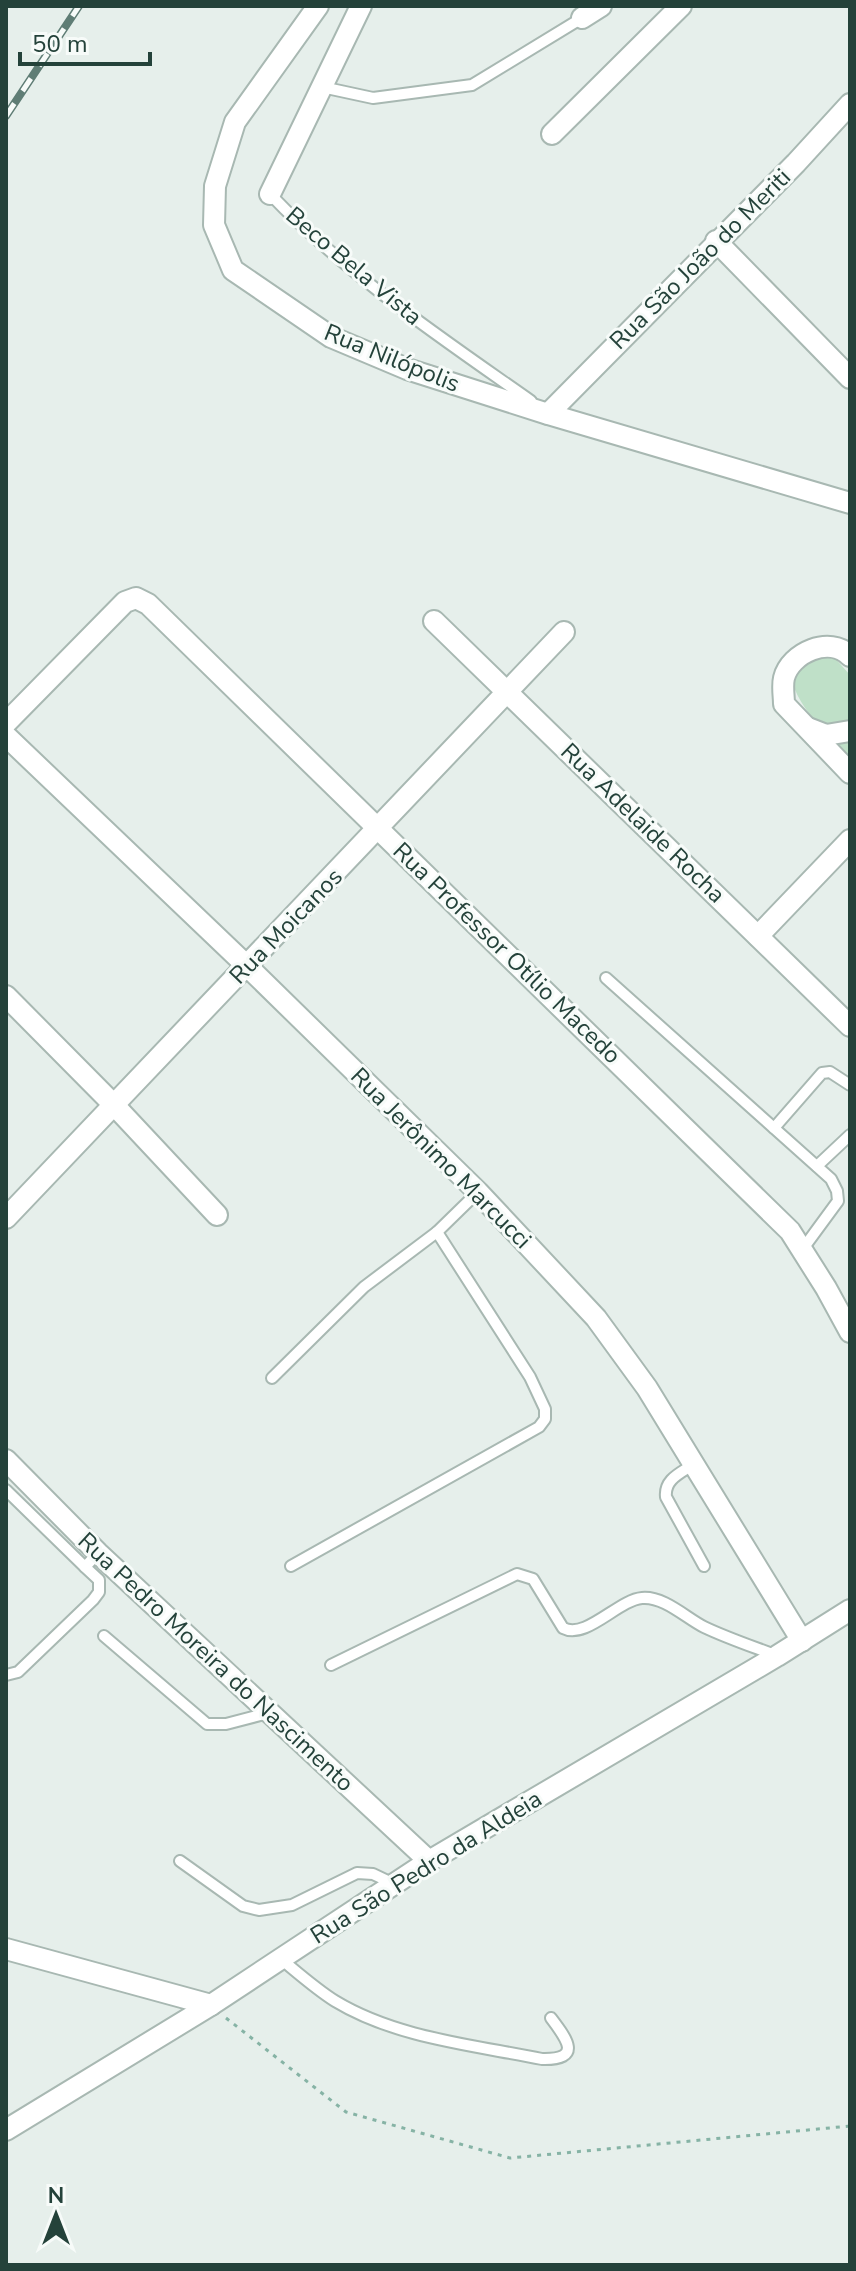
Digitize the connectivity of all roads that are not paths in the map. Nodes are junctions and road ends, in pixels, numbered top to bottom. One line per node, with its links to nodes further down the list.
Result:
1 (318, 6): 12 (street, Rua Nilópolis)
2 (361, 6): 6 (street, Beco Bela Vista)
3 (601, 6): 5 (street)
4 (681, 6): 8 (street)
5 (582, 18): 6 (lane)
6 (322, 87): 9 (street, Beco Bela Vista)
7 (847, 113): 10 (street, Rua São João do Meriti)
8 (552, 134)
9 (270, 194): 12 (lane, Beco Bela Vista)
10 (716, 241): 11 (street); 12 (street, Rua São João do Meriti)
11 (850, 378)
12 (548, 414): 13 (street, Rua Nilópolis)
13 (850, 503)
14 (434, 621): 17 (street, Rua Adelaide Rocha)
15 (564, 632): 17 (street, Rua Moicanos)
16 (850, 656): 19 (street)
17 (510, 692): 23 (street, Rua Moicanos); 25 (street, Rua Adelaide Rocha)
18 (6, 723): 23 (street, Rua Professor Otílio Macedo)
19 (804, 727): 20 (street); 22 (street)
20 (850, 731)
21 (6, 736): 26 (street, Rua Jerônimo Marcucci)
22 (850, 773)
23 (380, 828): 26 (street, Rua Moicanos); 39 (street, Rua Professor Otílio Macedo)
24 (850, 840): 25 (street)
25 (758, 936): 29 (street, Rua Adelaide Rocha)
26 (248, 967): 31 (street, Rua Moicanos); 35 (street, Rua Jerônimo Marcucci)
27 (606, 978): 32 (lane)
28 (6, 996): 31 (street)
29 (850, 1026)
30 (850, 1085): 32 (lane)
31 (114, 1105): 36 (street); 37 (street, Rua Moicanos)
32 (774, 1128): 34 (lane)
33 (850, 1135): 34 (lane)
34 (817, 1166): 39 (lane)
35 (478, 1192): 38 (lane); 43 (street, Rua Jerônimo Marcucci)
36 (217, 1215)
37 (6, 1218)
38 (437, 1232): 41 (lane); 46 (lane)
39 (802, 1250): 40 (street, Rua Professor Otílio Macedo)
40 (850, 1332)
41 (272, 1378)
42 (6, 1460): 45 (street, Rua Pedro Moreira do Nascimento)
43 (694, 1464): 47 (lane); 50 (street, Rua Jerônimo Marcucci)
44 (6, 1490): 45 (lane)
45 (92, 1560): 53 (lane); 54 (street, Rua Pedro Moreira do Nascimento)
46 (291, 1566)
47 (704, 1566)
48 (850, 1610): 50 (street, Rua São Pedro da Aldeia)
49 (104, 1636): 54 (lane)
50 (802, 1641): 51 (street, Rua São Pedro da Aldeia)
51 (777, 1656): 52 (lane); 56 (street, Rua São Pedro da Aldeia)
52 (331, 1665)
53 (6, 1675)
54 (270, 1713): 56 (street, Rua Pedro Moreira do Nascimento)
55 (180, 1861): 57 (lane)
56 (429, 1861): 57 (street, Rua São Pedro da Aldeia)
57 (394, 1884): 59 (street, Rua São Pedro da Aldeia)
58 (6, 1949): 60 (street)
59 (281, 1959): 60 (street, Rua São Pedro da Aldeia); 61 (lane)
60 (211, 2005): 62 (street, Rua São Pedro da Aldeia)
61 (551, 2018)
62 (6, 2130)

